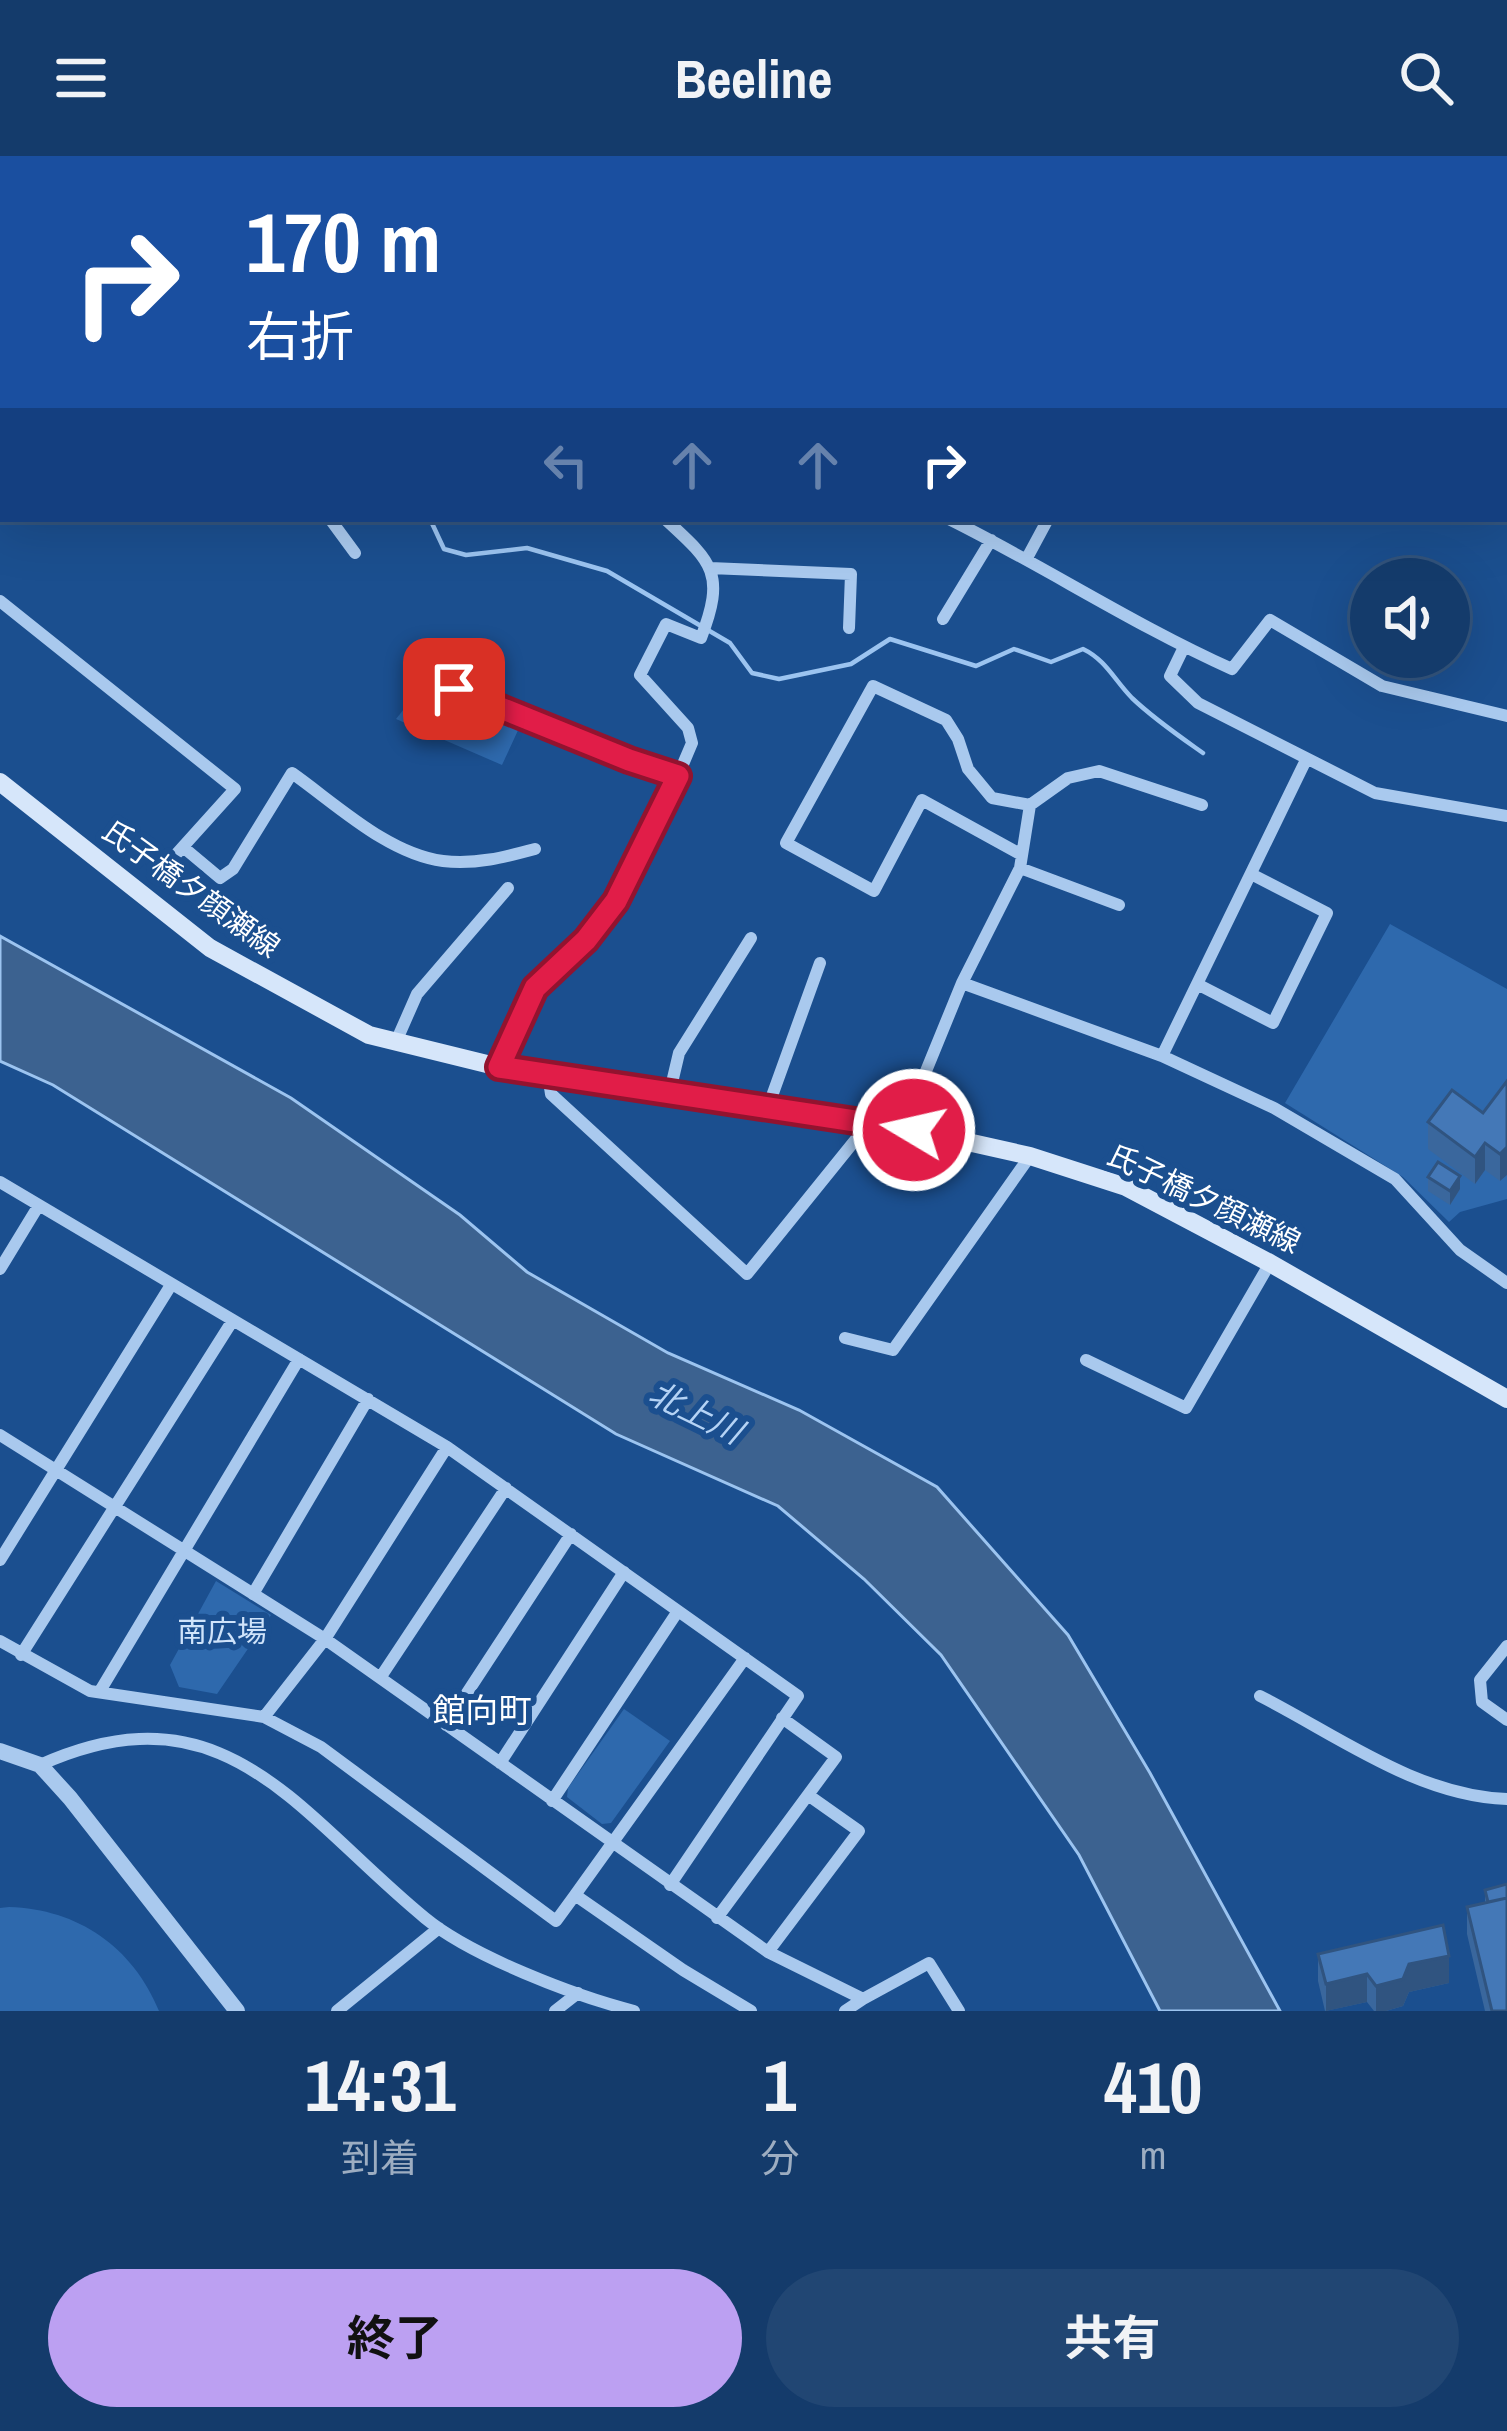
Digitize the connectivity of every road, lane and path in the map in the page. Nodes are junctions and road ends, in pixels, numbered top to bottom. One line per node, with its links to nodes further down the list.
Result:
1 (332, 522): 6 (street)
2 (668, 522): 8 (street)
3 (955, 522): 5 (street)
4 (1046, 522): 7 (street)
5 (991, 540): 7 (street); 10 (street)
6 (355, 553)
7 (1027, 558): 12 (street)
8 (710, 568): 11 (street); 16 (street)
9 (0, 601): 21 (street)
10 (944, 620)
11 (849, 628)
12 (1184, 647): 14 (street); 15 (street)
13 (454, 689): 16 (street)
14 (1507, 716)
15 (1306, 760): 20 (street); 25 (street)
16 (678, 776): 34 (street)
17 (0, 782): 32 (main road, 氏子橋夕顔瀬線)
18 (1202, 805): 19 (street)
19 (1030, 806): 23 (street); 23 (street)
20 (1507, 816)
21 (183, 847): 22 (street); 24 (street)
22 (535, 849)
23 (1021, 862): 27 (street); 30 (street)
24 (163, 869)
25 (1251, 874): 31 (street); 31 (street)
26 (508, 888): 32 (street)
27 (1119, 904)
28 (752, 938): 36 (street)
29 (820, 963): 37 (street)
30 (962, 982): 33 (street); 39 (street)
31 (1197, 984): 33 (street)
32 (395, 1044): 34 (main road, 氏子橋夕顔瀬線)
33 (1162, 1056): 45 (street)
34 (499, 1067): 35 (main road, 氏子橋夕顔瀬線)
35 (548, 1074): 36 (main road, 氏子橋夕顔瀬線); 38 (street)
36 (670, 1091): 37 (main road, 氏子橋夕顔瀬線)
37 (768, 1107): 38 (main road, 氏子橋夕顔瀬線)
38 (868, 1123): 39 (main road, 氏子橋夕顔瀬線)
39 (914, 1130): 40 (main road, 氏子橋夕顔瀬線)
40 (1030, 1156): 43 (main road, 氏子橋夕顔瀬線); 48 (street)
41 (0, 1183): 42 (street)
42 (39, 1205): 44 (street); 46 (street)
43 (1270, 1263): 50 (street); 51 (main road, 氏子橋夕顔瀬線)
44 (0, 1269)
45 (1507, 1283)
46 (170, 1285): 47 (street); 55 (street)
47 (233, 1320): 49 (street); 57 (street)
48 (845, 1337)
49 (299, 1359): 52 (street); 59 (street)
50 (1086, 1360)
51 (1507, 1399)
52 (368, 1400): 54 (street); 62 (street)
53 (0, 1435): 55 (street)
54 (447, 1447): 56 (street); 64 (street)
55 (56, 1470): 57 (street); 60 (street)
56 (506, 1488): 58 (street); 69 (street)
57 (115, 1507): 59 (street); 67 (street)
58 (571, 1534): 61 (street); 75 (street)
59 (184, 1550): 62 (street); 70 (street)
60 (0, 1560)
61 (624, 1572): 63 (street); 77 (street)
62 (254, 1594): 64 (street)
63 (678, 1611): 68 (street); 81 (street)
64 (325, 1639): 69 (street); 72 (street)
65 (0, 1641): 67 (street)
66 (1507, 1646): 74 (street)
67 (21, 1655): 70 (street)
68 (745, 1658): 73 (street); 82 (street)
69 (380, 1678): 75 (street)
70 (100, 1690): 72 (street)
71 (1260, 1696): 80 (street)
72 (264, 1717): 84 (street)
73 (782, 1718): 79 (street); 83 (street)
74 (1507, 1720)
75 (446, 1725): 77 (street)
76 (0, 1751): 78 (street)
77 (500, 1763): 81 (street)
78 (40, 1765): 86 (street); 90 (street)
79 (808, 1795): 85 (street); 87 (street)
80 (1507, 1799)
81 (552, 1801): 82 (street)
82 (614, 1845): 83 (street); 84 (street)
83 (670, 1885): 85 (street)
84 (575, 1895): 94 (street)
85 (717, 1918): 87 (street)
86 (439, 1928): 88 (street); 91 (street)
87 (768, 1952): 89 (street)
88 (578, 1993): 92 (street); 93 (street)
89 (863, 1999): 95 (street); 96 (street)
90 (237, 2011)
91 (337, 2011)
92 (555, 2011)
93 (634, 2011)
94 (751, 2011)
95 (845, 2011)
96 (958, 2011)

